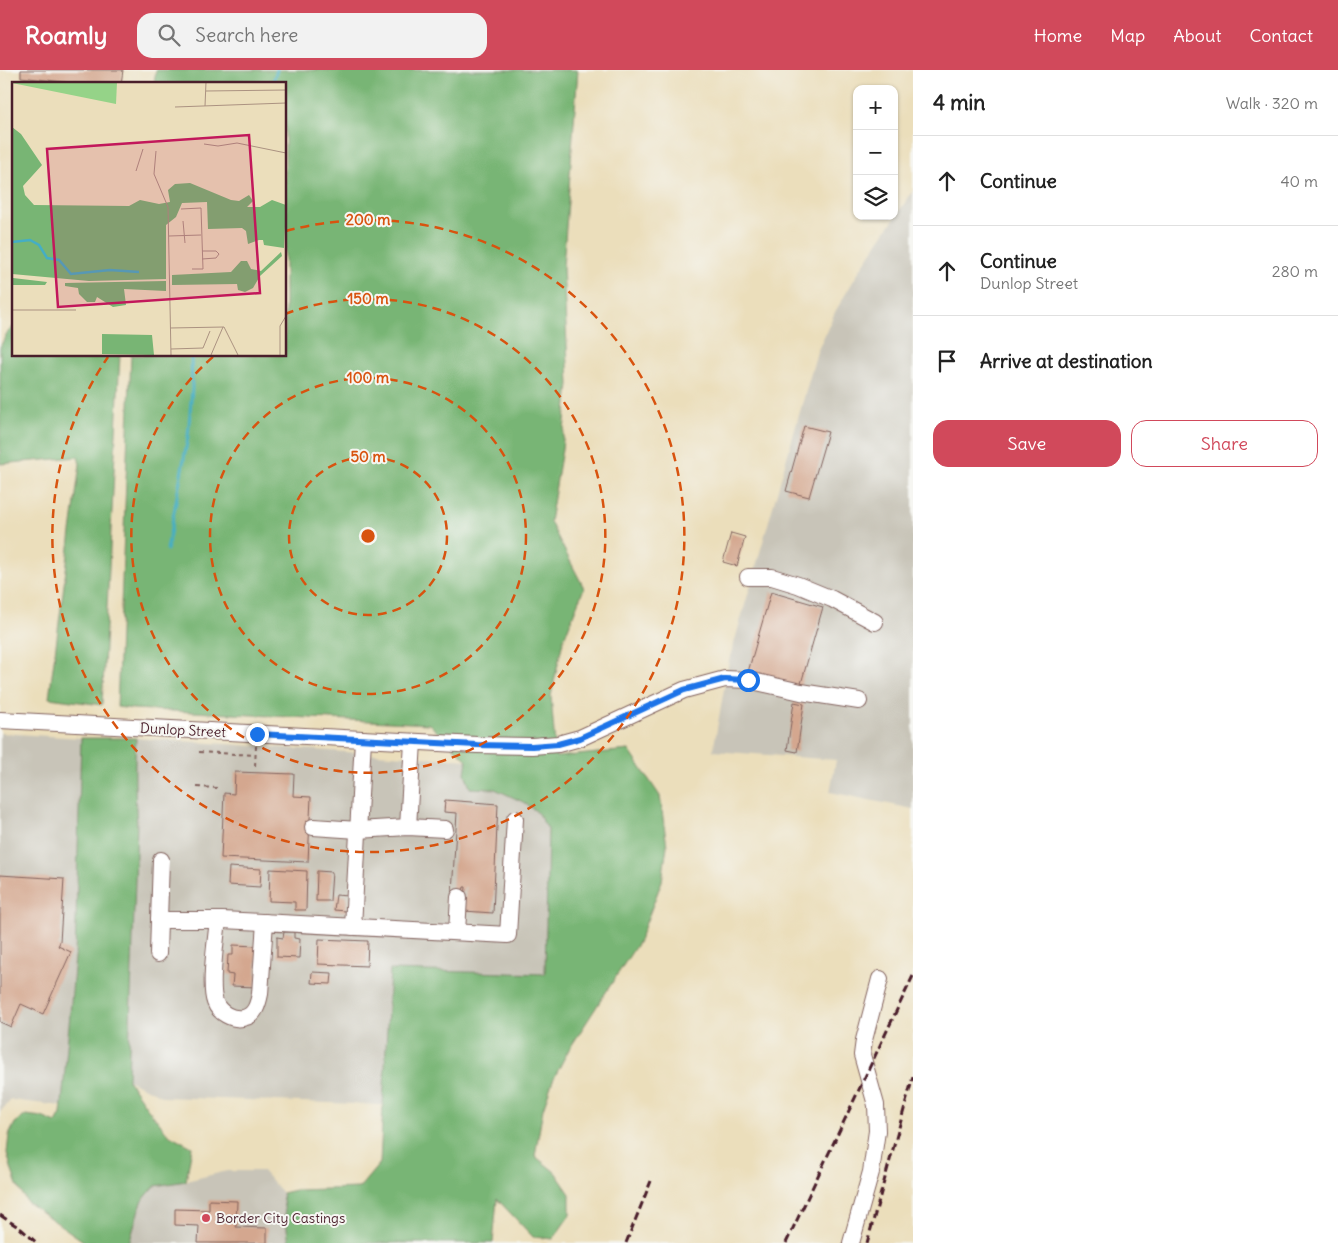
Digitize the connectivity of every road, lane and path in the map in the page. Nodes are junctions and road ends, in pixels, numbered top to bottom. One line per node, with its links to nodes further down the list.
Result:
1 (748, 577): 2 (street)
2 (875, 622)
3 (859, 701): 7 (street, Dunlop Street)
4 (0, 720): 5 (street, Dunlop Street)
5 (257, 734): 6 (street, Dunlop Street); 9 (path)
6 (363, 739): 7 (street, Dunlop Street); 17 (street)
7 (413, 742): 14 (street)
8 (199, 752): 9 (path)
9 (255, 755): 10 (path)
10 (254, 766)
11 (197, 786): 12 (path)
12 (217, 788)
13 (515, 819): 24 (street)
14 (408, 826): 16 (street); 17 (street)
15 (313, 827): 17 (street)
16 (445, 829)
17 (358, 830): 23 (street)
18 (161, 860): 20 (street)
19 (459, 897): 24 (street)
20 (159, 920): 21 (street); 25 (street)
21 (218, 920): 22 (street); 22 (street)
22 (265, 922): 23 (street)
23 (353, 927): 24 (street)
24 (457, 932)
25 (158, 954)
26 (880, 980): 27 (street)
27 (851, 1243)

